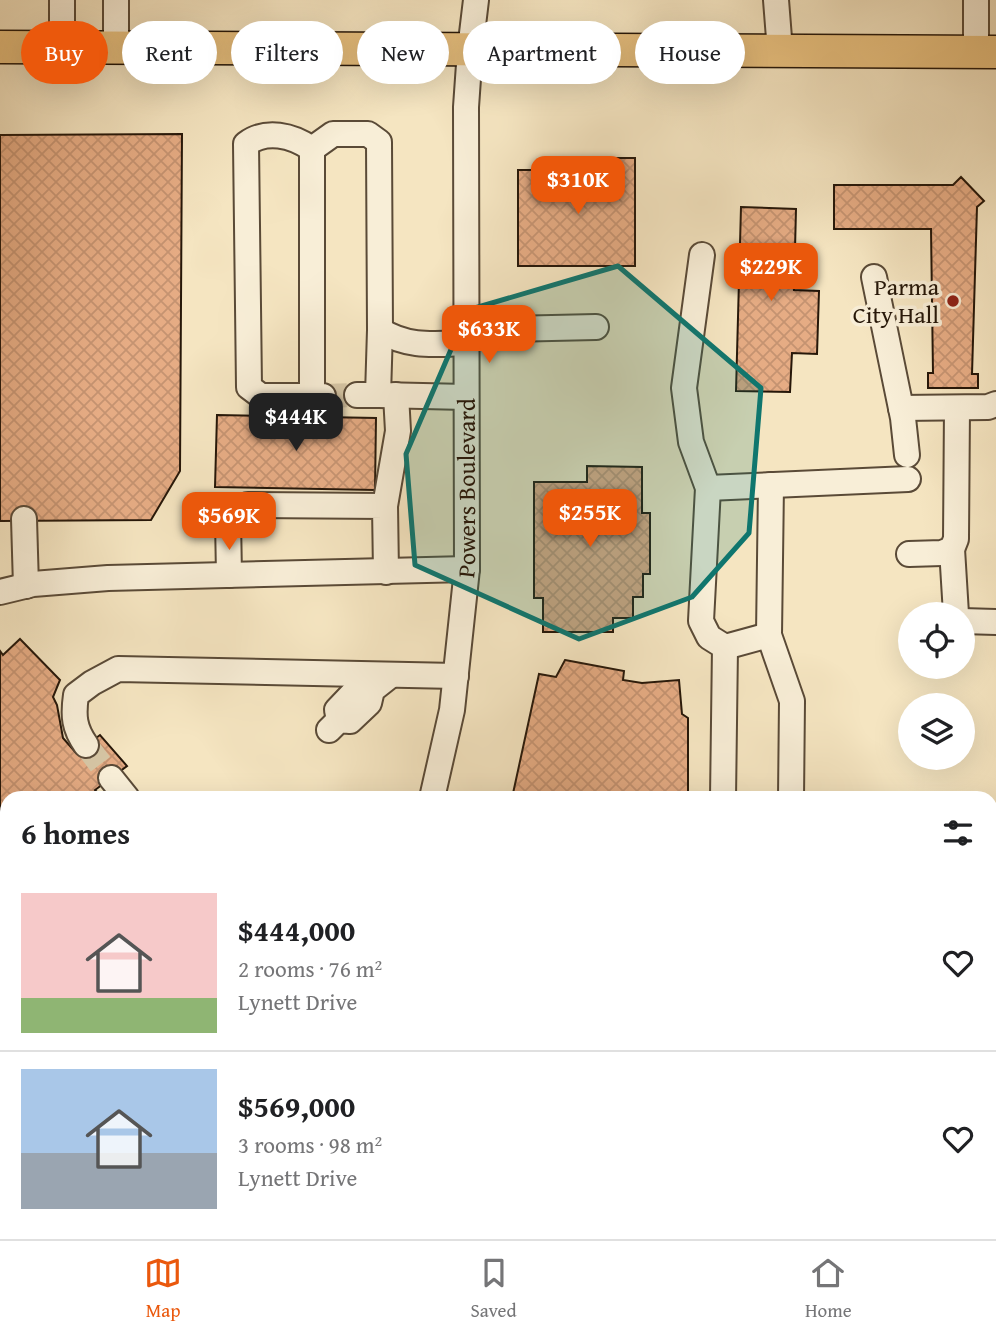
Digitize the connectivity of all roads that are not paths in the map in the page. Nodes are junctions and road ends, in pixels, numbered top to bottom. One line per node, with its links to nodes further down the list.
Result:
1 (62, 0): 6 (street)
2 (116, 0): 11 (street)
3 (476, 0): 7 (street, Powers Boulevard)
4 (776, 0): 14 (street)
5 (976, 0): 15 (street)
6 (62, 21)
7 (473, 21)
8 (0, 47): 9 (main road)
9 (21, 47)
10 (108, 48): 11 (main road)
11 (116, 48): 12 (main road)
12 (463, 50)
13 (621, 50): 14 (main road)
14 (780, 51): 15 (main road)
15 (986, 52)
16 (468, 84): 22 (street, Powers Boulevard)
17 (312, 149): 17 (street); 21 (street)
18 (702, 255): 29 (street)
19 (874, 277): 26 (street)
20 (596, 327): 22 (street)
21 (380, 330): 22 (street); 23 (street)
22 (466, 336): 24 (street, Powers Boulevard)
23 (377, 395): 24 (street); 30 (street)
24 (466, 397): 34 (street, Powers Boulevard)
25 (996, 404): 27 (street)
26 (901, 408): 27 (street); 28 (street)
27 (957, 408): 32 (street)
28 (771, 485): 29 (street); 42 (street)
29 (708, 488): 43 (street)
30 (385, 506): 35 (street); 36 (street)
31 (24, 519): 37 (street)
32 (952, 549): 33 (street); 39 (street)
33 (909, 554)
34 (467, 569): 35 (street); 44 (street, Powers Boulevard)
35 (386, 572): 36 (street)
36 (229, 575): 37 (street)
37 (26, 586): 38 (street)
38 (0, 592)
39 (955, 602)
40 (975, 621): 41 (street)
41 (996, 622)
42 (769, 635): 43 (street); 52 (street)
43 (725, 648): 51 (street)
44 (456, 676): 45 (street); 50 (street, Powers Boulevard)
45 (382, 682): 46 (street); 47 (street)
46 (334, 725)
47 (86, 745)
48 (111, 778): 49 (street)
49 (121, 791)
50 (434, 791)
51 (723, 791)
52 (791, 791)

